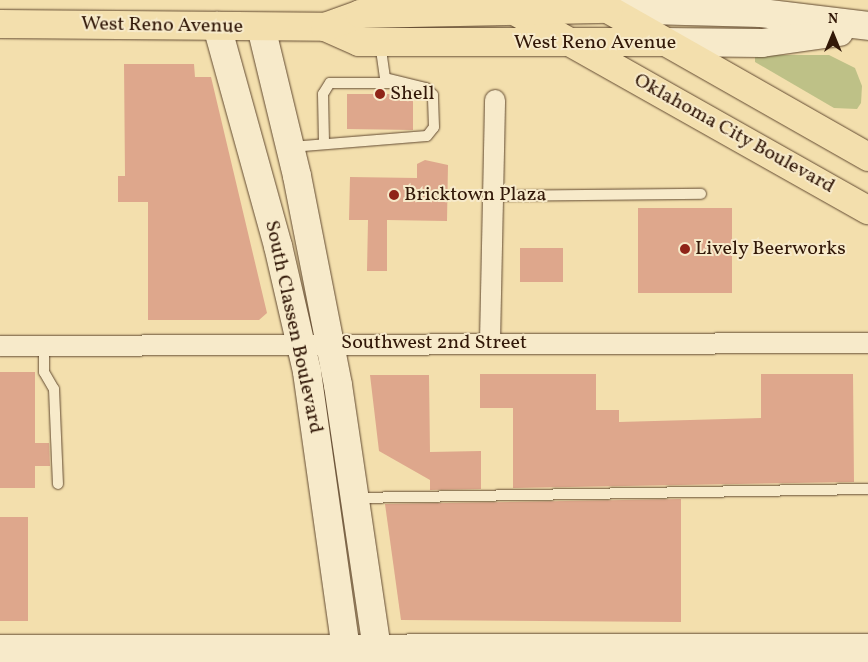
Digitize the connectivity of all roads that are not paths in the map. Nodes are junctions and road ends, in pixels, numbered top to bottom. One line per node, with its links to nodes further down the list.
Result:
1 (601, 5): 2 (main road, West Reno Avenue); 7 (main road, West Reno Avenue); 9 (main road)
2 (505, 6): 6 (main road, West Reno Avenue); 10 (main road, Oklahoma City Boulevard)
3 (0, 24): 4 (main road, West Reno Avenue)
4 (218, 26): 5 (main road, West Reno Avenue); 21 (main road, South Classen Boulevard)
5 (261, 27): 6 (main road, West Reno Avenue); 14 (main road, South Classen Boulevard)
6 (325, 27): 8 (main road, West Reno Avenue)
7 (868, 28): 9 (main road, West Reno Avenue)
8 (380, 42): 10 (main road, West Reno Avenue); 11 (lane)
9 (663, 42): 10 (main road, West Reno Avenue); 15 (main road)
10 (573, 43): 18 (main road, Oklahoma City Boulevard)
11 (394, 83): 13 (lane); 13 (lane)
12 (494, 100): 17 (street)
13 (324, 142): 14 (lane)
14 (290, 148): 22 (main road, South Classen Boulevard)
15 (868, 157)
16 (701, 194): 17 (lane)
17 (493, 196): 19 (street)
18 (868, 210)
19 (490, 342): 20 (street, Southwest 2nd Street); 22 (street, Southwest 2nd Street)
20 (868, 343)
21 (300, 344): 22 (street, Southwest 2nd Street); 23 (street, Southwest 2nd Street); 32 (main road, South Classen Boulevard)
22 (330, 344): 27 (main road, South Classen Boulevard)
23 (44, 345): 24 (street, Southwest 2nd Street); 25 (lane)
24 (0, 346)
25 (58, 484)
26 (868, 489): 27 (lane)
27 (354, 498): 33 (main road, South Classen Boulevard)
28 (868, 648): 33 (main road)
29 (0, 649): 30 (main road)
30 (162, 655): 31 (main road)
31 (272, 655): 32 (main road)
32 (347, 655): 33 (main road)
33 (378, 656)

